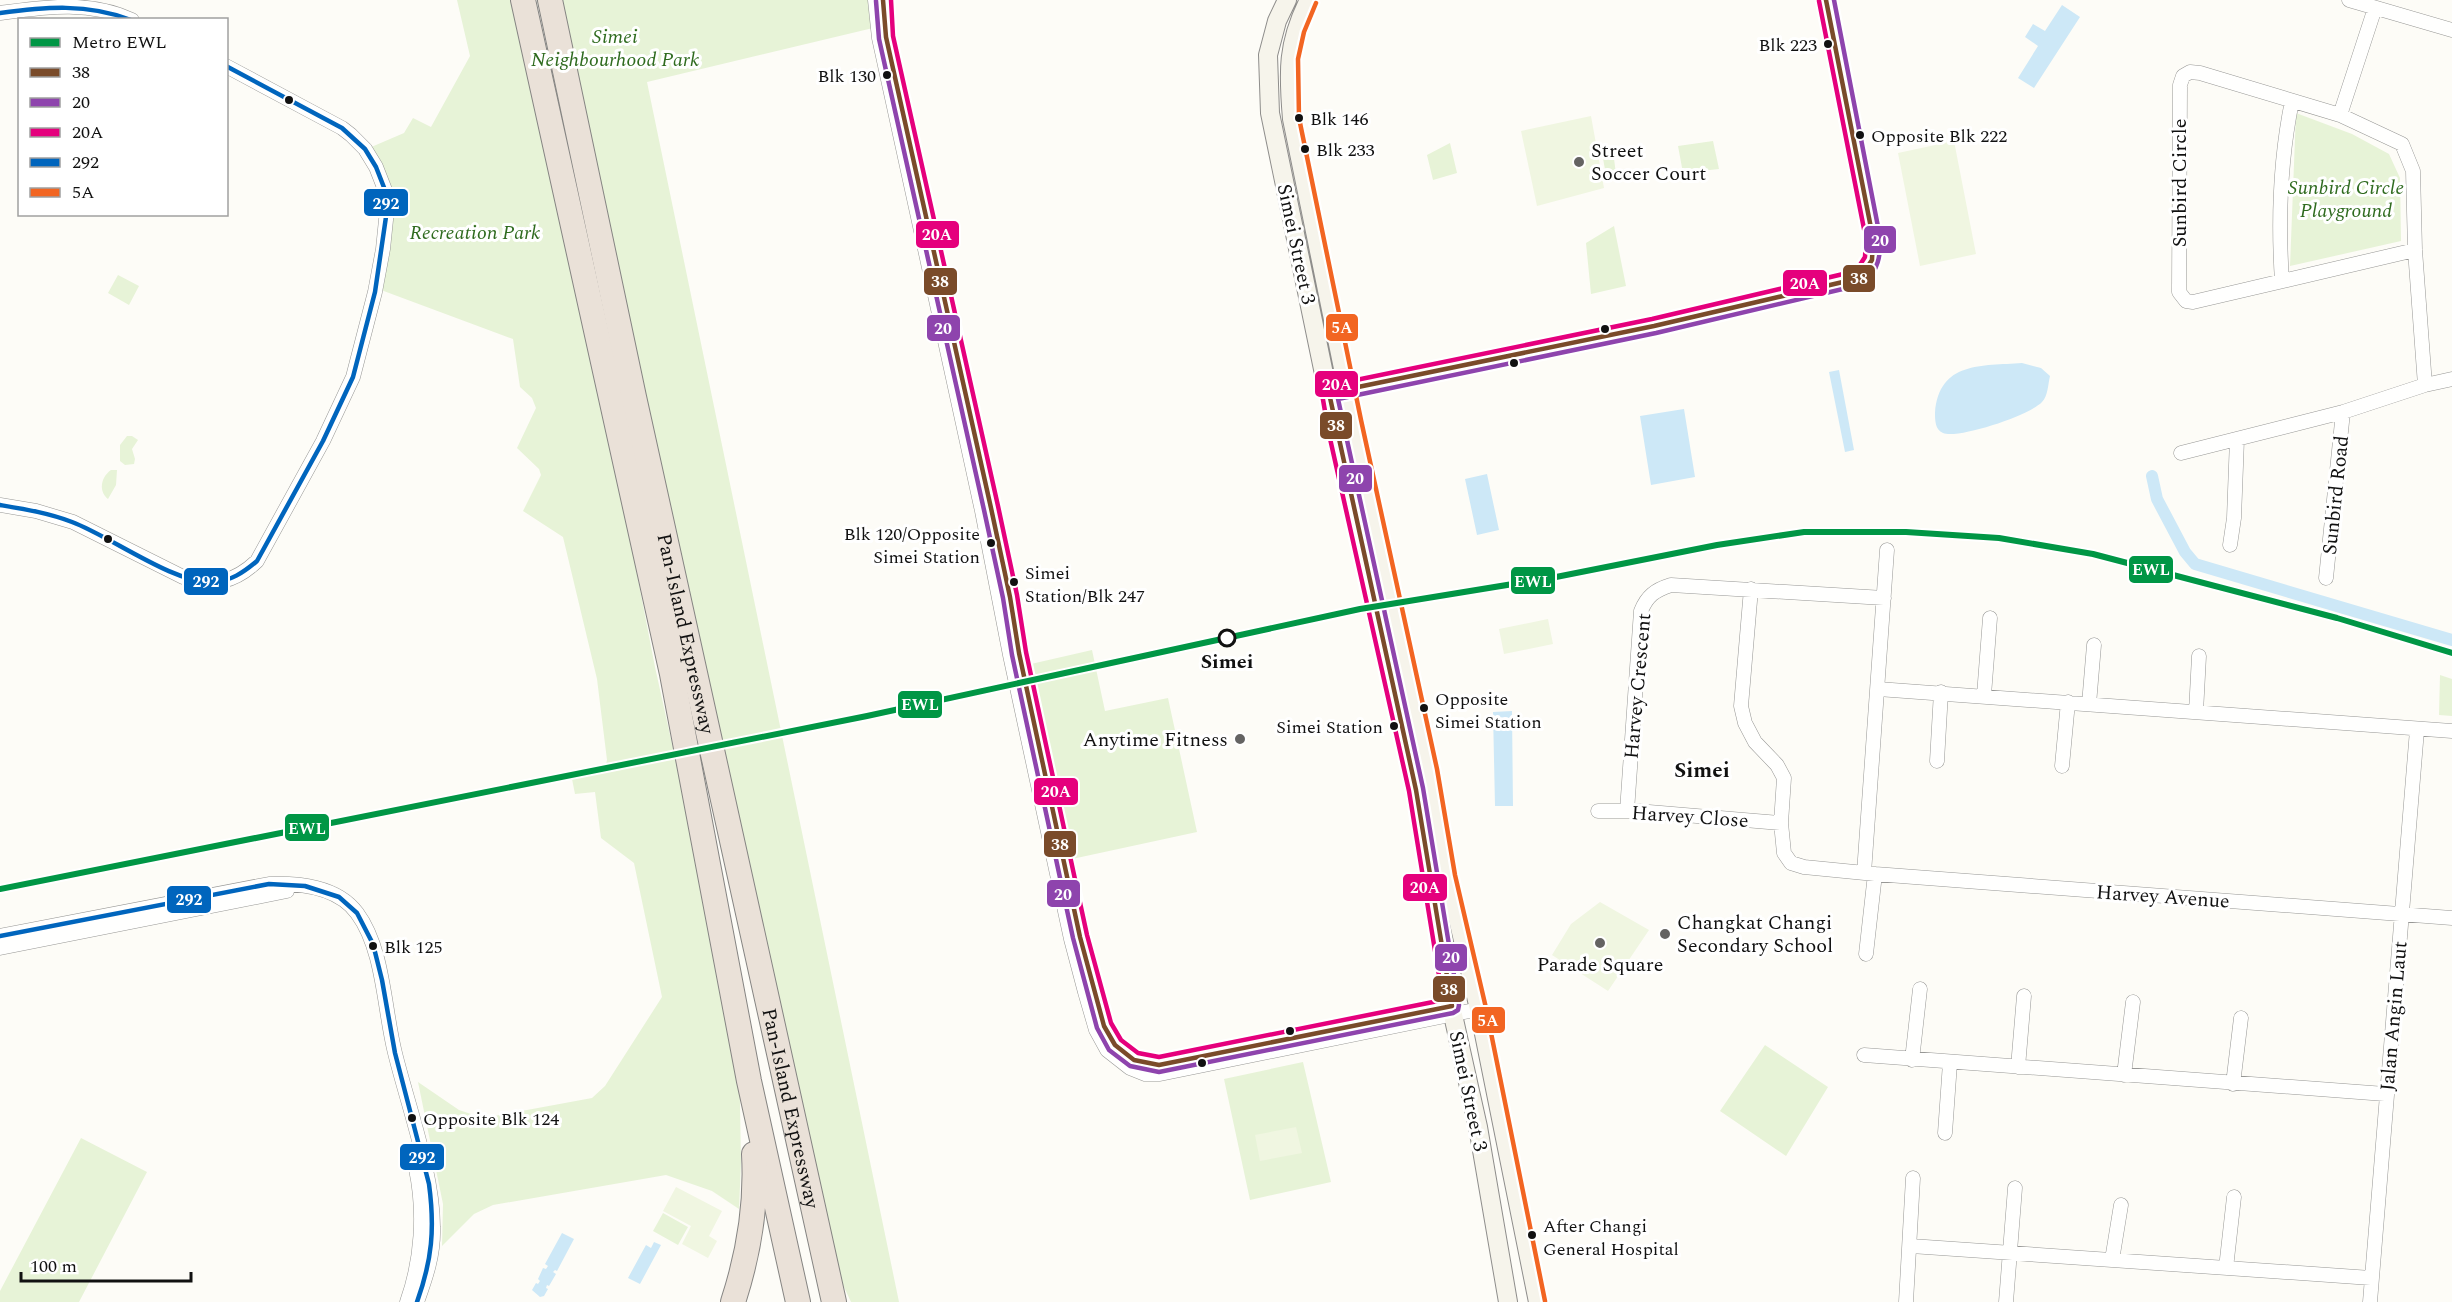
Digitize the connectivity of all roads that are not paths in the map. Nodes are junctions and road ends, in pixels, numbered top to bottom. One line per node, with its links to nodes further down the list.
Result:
1 (523, 0): 66 (highway, Pan-Island Expressway)
2 (550, 0): 15 (highway, Pan-Island Expressway)
3 (560, 0): 15 (highway)
4 (875, 0): 59 (street)
5 (883, 0): 59 (street)
6 (1287, 0): 23 (main road, Simei Street 3)
7 (1309, 0): 22 (main road, Simei Street 3)
8 (1826, 0): 22 (street)
9 (2349, 0): 10 (street)
10 (2375, 8): 13 (street); 17 (street)
11 (0, 13): 12 (street)
12 (126, 18)
13 (2452, 30)
14 (228, 67): 27 (street)
15 (565, 74): 76 (highway, Pan-Island Expressway)
16 (2292, 100): 17 (street, Sunbird Circle); 19 (street); 19 (street, Sunbird Circle)
17 (2340, 115): 18 (street, Sunbird Circle)
18 (2415, 250): 19 (street, Sunbird Circle); 21 (street, Sunbird Circle)
19 (2282, 281)
20 (2452, 379): 21 (street, Sunbird Road)
21 (2425, 385): 24 (street, Sunbird Road)
22 (1349, 390): 23 (street); 58 (main road, Simei Street 3)
23 (1329, 393): 59 (main road, Simei Street 3)
24 (2343, 412): 25 (street, Sunbird Road); 30 (street, Sunbird Road)
25 (2237, 439): 26 (street, Sunbird Road); 28 (street)
26 (2181, 453)
27 (0, 505)
28 (2230, 545)
29 (1887, 550): 32 (street)
30 (2326, 578)
31 (1751, 589): 32 (street, Harvey Crescent); 47 (street, Harvey Crescent); 48 (street)
32 (1884, 598): 36 (street)
33 (1990, 618): 38 (street)
34 (2094, 645): 40 (street)
35 (2199, 656): 41 (street)
36 (1878, 689): 37 (street); 49 (street)
37 (1941, 692): 38 (street); 44 (street)
38 (1984, 695): 39 (street)
39 (2068, 702): 40 (street); 45 (street)
40 (2089, 704): 41 (street)
41 (2196, 712): 42 (street)
42 (2417, 730): 43 (street); 50 (street, Jalan Angin Laut)
43 (2452, 731)
44 (1937, 761)
45 (2062, 766)
46 (1598, 811): 47 (street, Harvey Close)
47 (1627, 811): 48 (street, Harvey Close)
48 (1781, 824): 49 (street)
49 (1869, 874): 50 (street, Harvey Avenue); 54 (street)
50 (2402, 913): 51 (street, Harvey Avenue); 68 (street, Jalan Angin Laut)
51 (2452, 918)
52 (0, 936): 81 (street)
53 (0, 948): 80 (street)
54 (1866, 954)
55 (1920, 989): 62 (street)
56 (2024, 996): 64 (street)
57 (2133, 1002): 65 (street)
58 (1478, 1005): 59 (street); 87 (main road, Simei Street 3)
59 (1452, 1010): 86 (main road, Simei Street 3)
60 (2241, 1018): 67 (street)
61 (1864, 1055): 62 (street)
62 (1912, 1060): 63 (street)
63 (1950, 1063): 64 (street); 69 (street)
64 (2018, 1067): 65 (street)
65 (2124, 1075): 67 (street)
66 (749, 1082): 82 (highway); 83 (highway, Pan-Island Expressway)
67 (2233, 1084): 68 (street)
68 (2385, 1094): 79 (street, Jalan Angin Laut)
69 (1945, 1133)
70 (1913, 1178): 74 (street)
71 (2015, 1188): 75 (street)
72 (2234, 1197): 78 (street)
73 (2121, 1204): 77 (street)
74 (1911, 1246): 75 (street); 88 (street)
75 (2010, 1253): 77 (street); 89 (street)
76 (825, 1256): 84 (highway, Pan-Island Expressway); 85 (highway)
77 (2112, 1260): 78 (street)
78 (2226, 1268): 79 (street)
79 (2371, 1278): 90 (street, Jalan Angin Laut)
80 (406, 1302)
81 (417, 1302)
82 (733, 1302)
83 (798, 1302)
84 (834, 1302)
85 (850, 1302)
86 (1508, 1302)
87 (1538, 1302)
88 (1906, 1302)
89 (2006, 1302)
90 (2370, 1302)

